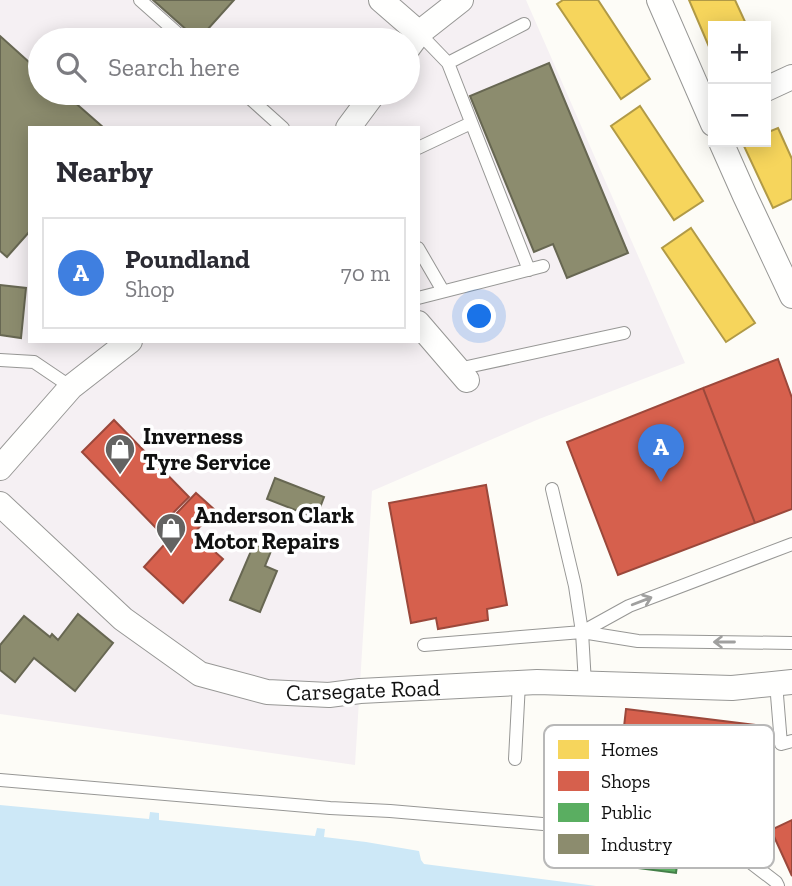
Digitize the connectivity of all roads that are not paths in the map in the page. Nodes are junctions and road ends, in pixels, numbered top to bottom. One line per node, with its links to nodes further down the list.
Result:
1 (140, 0): 6 (lane)
2 (381, 0): 7 (street)
3 (461, 0): 8 (street)
4 (659, 0): 15 (street)
5 (524, 24): 10 (lane)
6 (172, 28)
7 (403, 28)
8 (420, 34)
9 (420, 45): 10 (lane)
10 (448, 63): 16 (lane)
11 (792, 77): 12 (street)
12 (771, 87)
13 (257, 105): 17 (lane)
14 (365, 105): 18 (street)
15 (708, 109)
16 (471, 122): 19 (lane); 23 (lane)
17 (281, 126)
18 (349, 126)
19 (420, 147)
20 (723, 147): 25 (street)
21 (420, 251): 24 (lane)
22 (543, 266): 23 (lane)
23 (528, 270): 24 (lane)
24 (443, 291): 26 (lane)
25 (792, 296)
26 (420, 297)
27 (420, 325): 31 (street)
28 (624, 333): 31 (lane)
29 (127, 343): 32 (street)
30 (0, 360): 32 (lane)
31 (462, 375)
32 (71, 387): 33 (street)
33 (0, 468)
34 (552, 489): 37 (lane)
35 (0, 504): 40 (street, Carsegate Road)
36 (792, 544): 37 (lane, one-way to 36)
37 (582, 632): 38 (lane, one-way to 37); 39 (lane); 42 (lane)
38 (792, 643)
39 (424, 645)
40 (519, 683): 42 (street, Carsegate Road); 44 (lane)
41 (784, 683): 42 (street, Carsegate Road); 43 (lane)
42 (585, 684)
43 (792, 741)
44 (515, 759)
45 (0, 780): 46 (lane)
46 (544, 824)
47 (758, 868): 48 (lane)
48 (778, 886)

